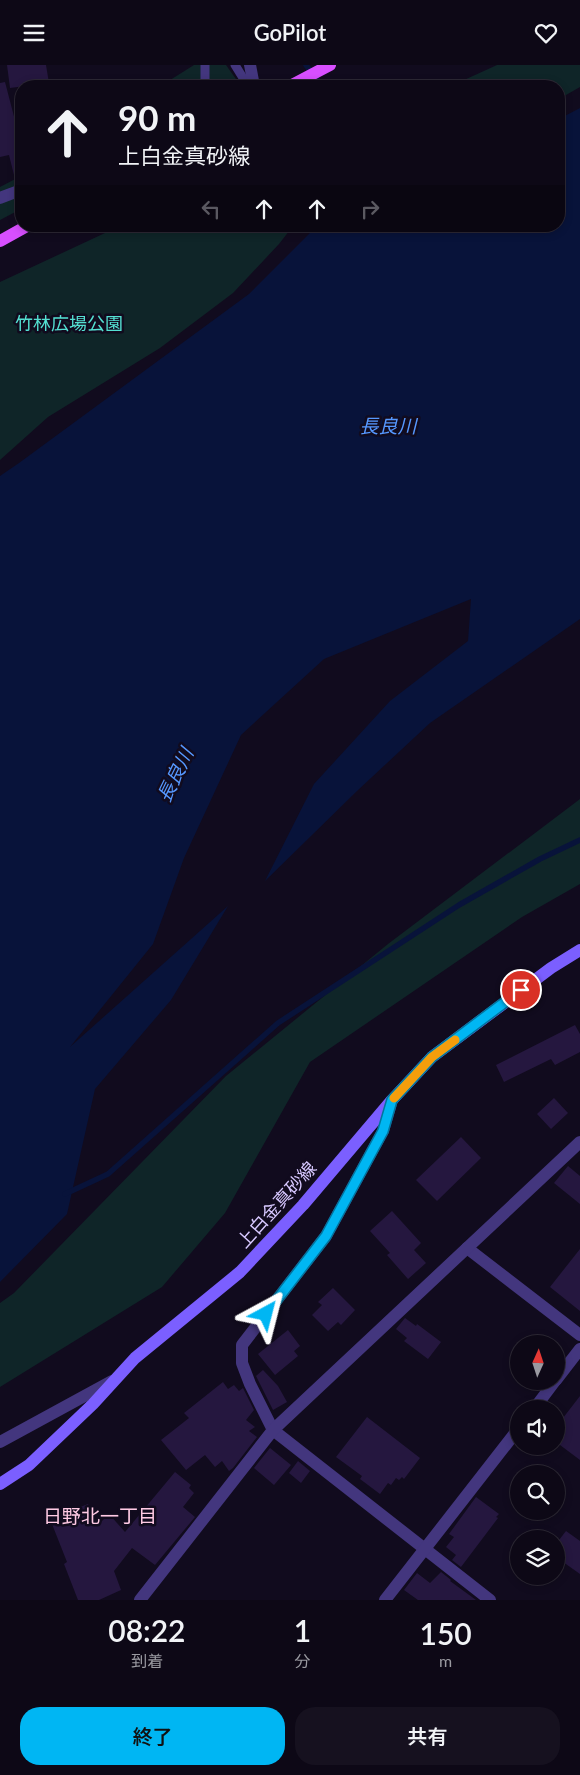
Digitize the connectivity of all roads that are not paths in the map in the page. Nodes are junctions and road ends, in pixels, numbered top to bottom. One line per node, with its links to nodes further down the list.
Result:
1 (205, 65): 5 (lane)
2 (235, 65): 6 (lane)
3 (250, 65): 7 (street)
4 (327, 67): 8 (main road)
5 (205, 80)
6 (244, 80)
7 (253, 80)
8 (302, 80)
9 (15, 192): 10 (street)
10 (0, 198)
11 (16, 232): 12 (main road)
12 (0, 241)
13 (580, 950): 14 (main road, 上白金真砂線)
14 (392, 1100): 20 (main road, 上白金真砂線); 23 (street)
15 (580, 1142): 16 (street)
16 (467, 1248): 17 (street); 23 (street)
17 (580, 1335)
18 (580, 1349): 19 (street)
19 (565, 1369)
20 (114, 1381): 25 (street); 26 (main road, 上白金真砂線)
21 (549, 1390): 22 (street)
22 (541, 1400)
23 (273, 1430): 27 (street); 28 (street)
24 (510, 1440): 27 (street)
25 (0, 1442)
26 (0, 1484)
27 (425, 1549): 29 (street); 30 (street)
28 (140, 1600)
29 (385, 1600)
30 (490, 1600)

